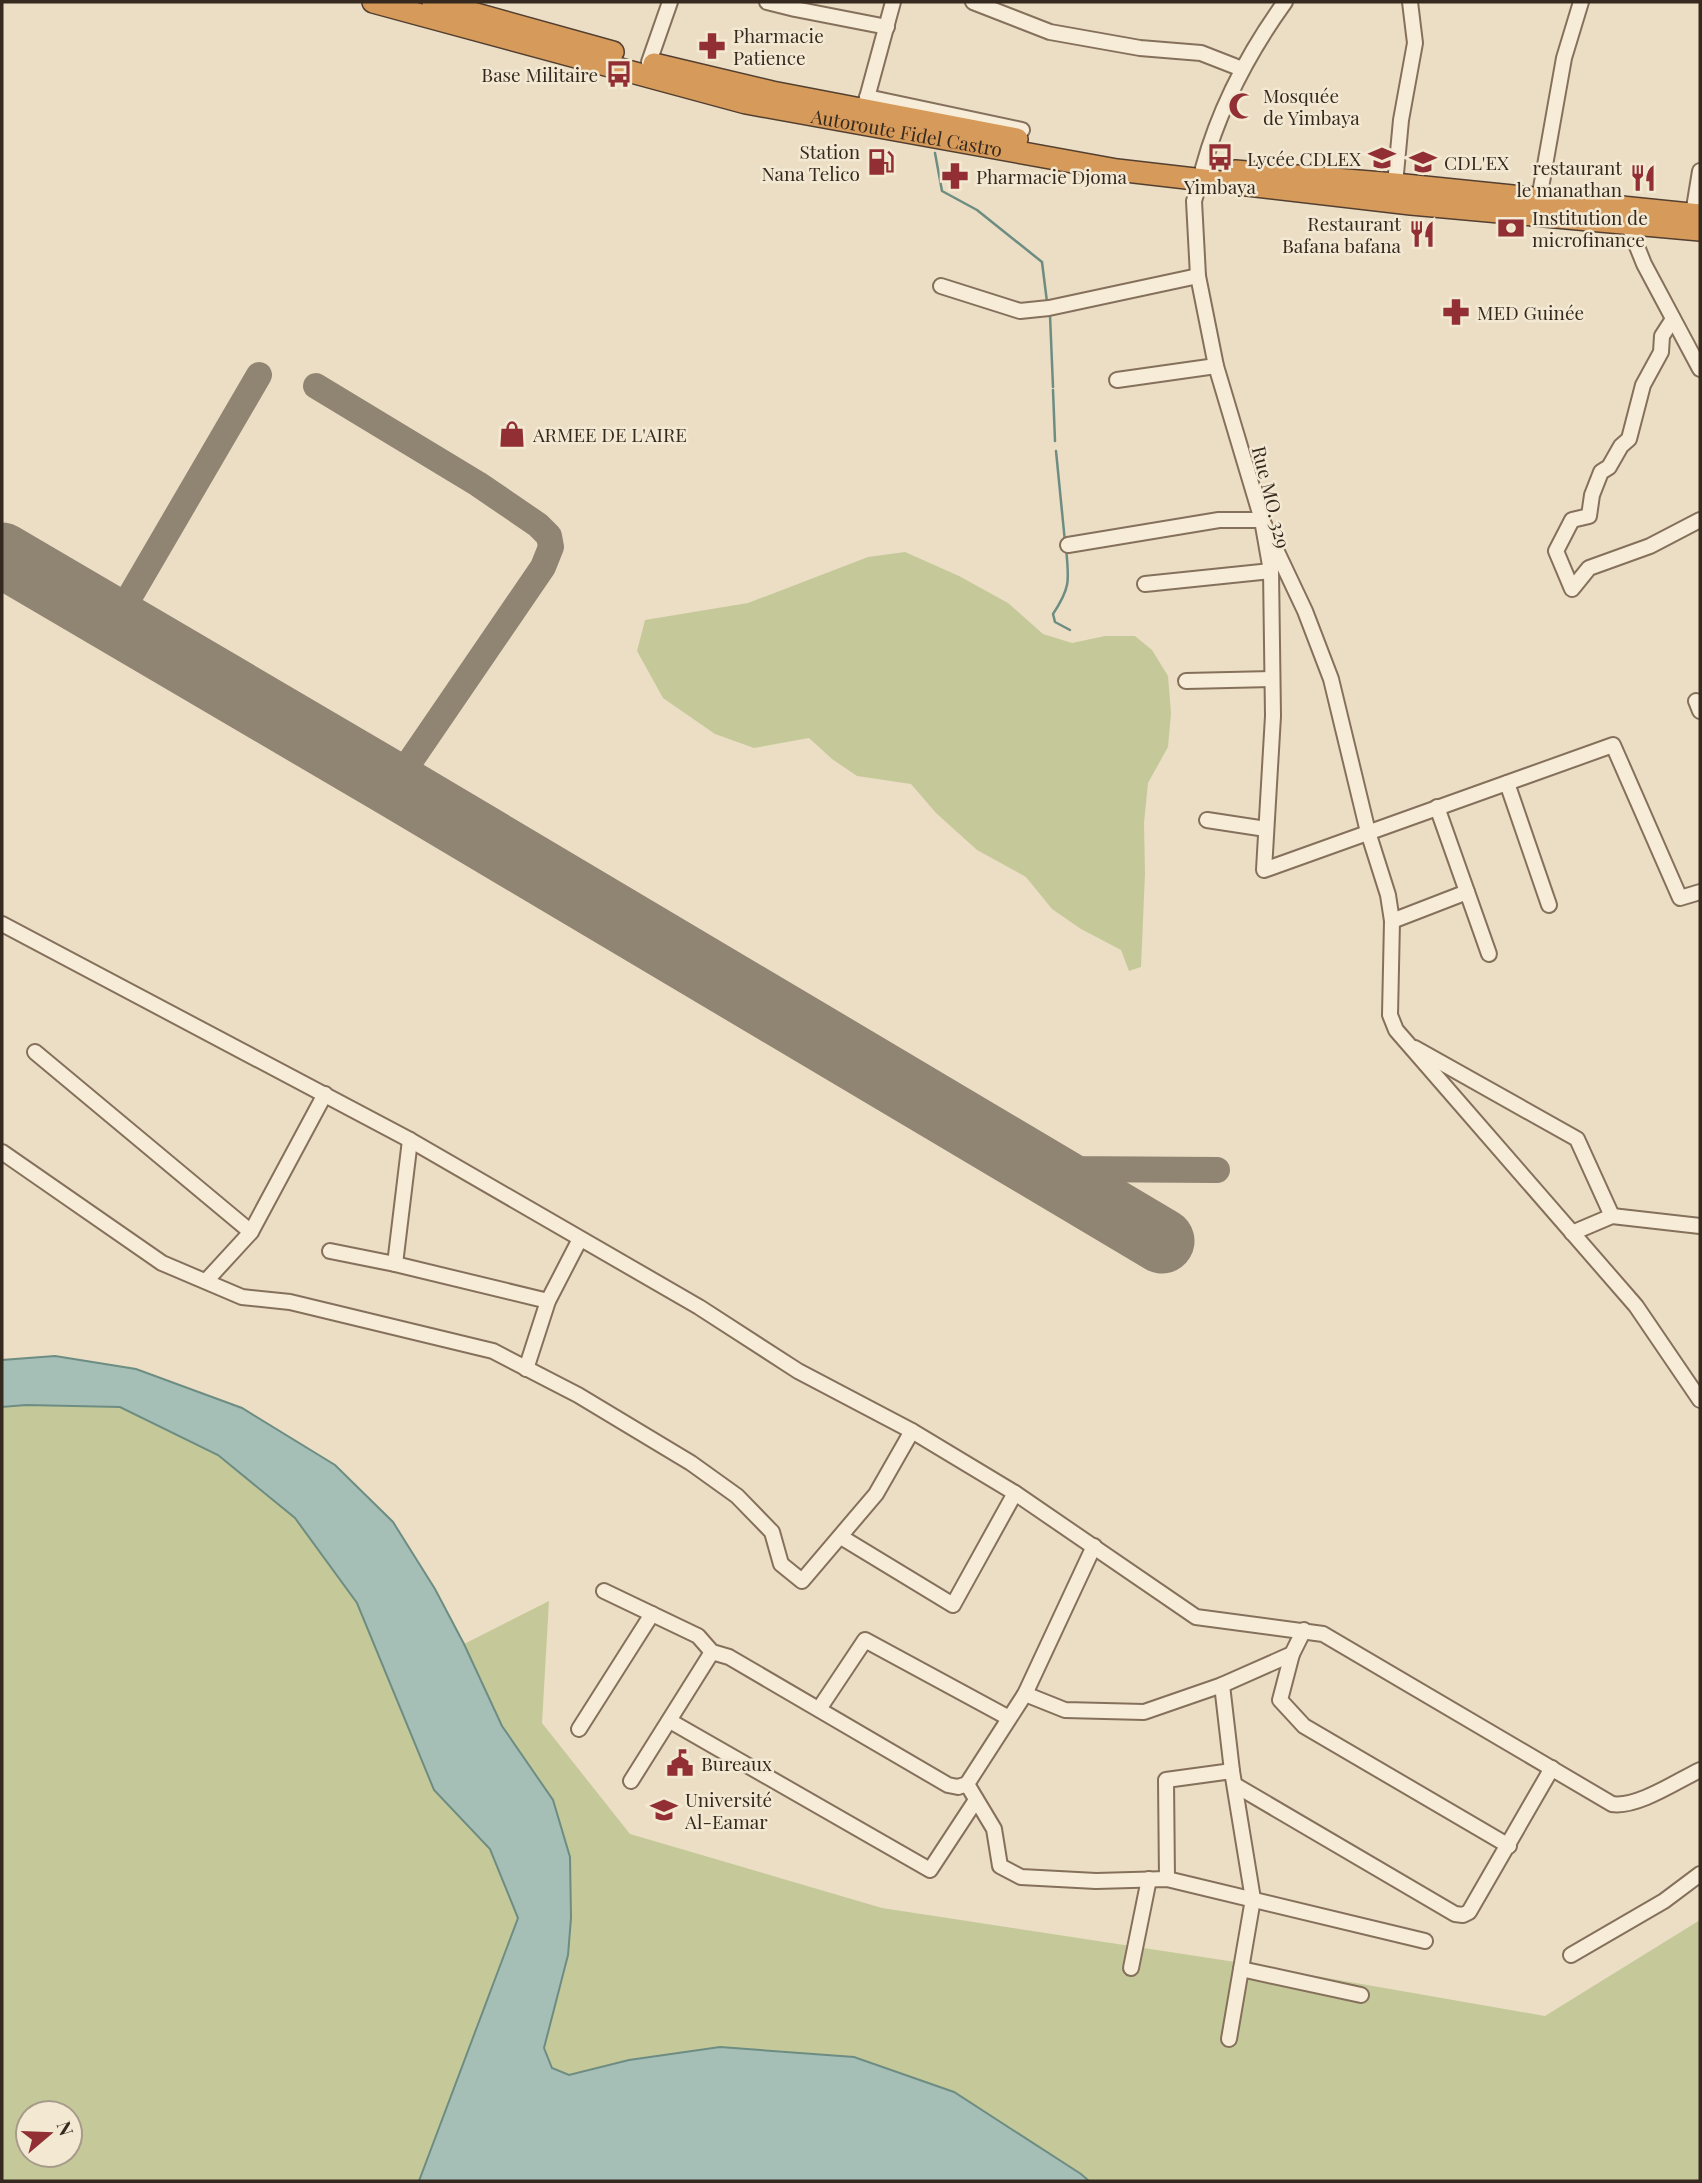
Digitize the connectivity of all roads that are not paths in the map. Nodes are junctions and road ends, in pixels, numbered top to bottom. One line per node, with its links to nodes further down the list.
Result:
1 (373, 2): 17 (highway, Autoroute Fidel Castro)
2 (433, 2): 12 (highway, Autoroute Fidel Castro)
3 (670, 2): 12 (street)
4 (767, 2): 10 (street)
5 (893, 2): 11 (street)
6 (973, 2): 13 (street)
7 (1285, 2): 13 (street, Rue MO. 329)
8 (1410, 2): 18 (street)
9 (1581, 2): 19 (street)
10 (796, 6): 11 (street)
11 (887, 27): 14 (street)
12 (649, 62): 14 (highway, Autoroute Fidel Castro)
13 (1242, 69): 17 (street, Rue MO. 329)
14 (866, 102): 15 (street); 17 (highway, Autoroute Fidel Castro)
15 (1022, 130)
16 (1700, 170): 20 (street)
17 (1202, 175): 18 (highway, Autoroute Fidel Castro); 21 (highway, Autoroute Fidel Castro); 22 (street, Rue MO. 329)
18 (1395, 184): 19 (highway, Autoroute Fidel Castro)
19 (1539, 200): 20 (highway, Autoroute Fidel Castro)
20 (1698, 220): 21 (highway, Autoroute Fidel Castro)
21 (1629, 224): 24 (street)
22 (1198, 276): 23 (street); 25 (street, Rue MO. 329)
23 (941, 286)
24 (1673, 319): 26 (street); 29 (street)
25 (1216, 366): 27 (street); 28 (street, Rue MO. 329)
26 (1700, 369)
27 (1117, 380)
28 (1262, 520): 30 (street); 31 (street, Rue MO. 329); 39 (street)
29 (1700, 520)
30 (1068, 545)
31 (1271, 571): 32 (street); 33 (street, Rue MO. 329)
32 (1145, 584)
33 (1272, 679): 34 (street); 38 (street, Rue MO. 329)
34 (1186, 681)
35 (1507, 783): 36 (street); 41 (street); 42 (street)
36 (1437, 807): 39 (street); 40 (street)
37 (1207, 820): 38 (street)
38 (1266, 829): 39 (street, Rue MO. 329)
39 (1368, 832): 43 (street)
40 (1467, 892): 43 (street); 45 (street)
41 (1700, 892)
42 (1549, 905)
43 (1392, 921): 46 (street)
44 (2, 924): 48 (street)
45 (1489, 954)
46 (1405, 1043): 51 (street); 54 (street)
47 (35, 1052): 53 (street)
48 (325, 1094): 49 (street); 53 (street)
49 (410, 1140): 55 (street); 57 (street)
50 (2, 1152): 58 (street)
51 (1612, 1216): 52 (street); 54 (street)
52 (1700, 1226)
53 (251, 1232): 58 (street)
54 (1572, 1233): 61 (street)
55 (580, 1239): 59 (street); 62 (street)
56 (330, 1251): 57 (street)
57 (395, 1264): 59 (street)
58 (206, 1281): 60 (street)
59 (548, 1301): 60 (street)
60 (526, 1369): 64 (street)
61 (1700, 1400)
62 (912, 1431): 63 (street); 64 (street)
63 (1015, 1493): 64 (street); 65 (street)
64 (841, 1537)
65 (1094, 1546): 68 (street); 72 (street)
66 (604, 1591): 67 (street)
67 (652, 1614): 69 (street); 76 (street)
68 (1304, 1630): 70 (street); 77 (street)
69 (712, 1652): 73 (street); 75 (street)
70 (1292, 1654): 71 (street); 83 (street)
71 (1223, 1685): 72 (street); 79 (street)
72 (1025, 1694): 74 (street)
73 (819, 1710): 74 (street); 81 (street)
74 (1009, 1718): 81 (street)
75 (670, 1721): 80 (street); 82 (street)
76 (579, 1729)
77 (1552, 1768): 78 (street); 83 (street)
78 (1700, 1770)
79 (1233, 1778): 83 (street); 86 (street); 87 (street)
80 (631, 1781)
81 (967, 1784): 82 (street)
82 (976, 1800): 85 (street)
83 (1509, 1846)
84 (1700, 1874): 89 (street)
85 (1149, 1879): 86 (street); 90 (street)
86 (1167, 1879): 87 (street)
87 (1253, 1899): 88 (street); 91 (street)
88 (1425, 1941)
89 (1571, 1955)
90 (1132, 1968)
91 (1241, 1969): 92 (street); 93 (street)
92 (1361, 1996)
93 (1229, 2039)

